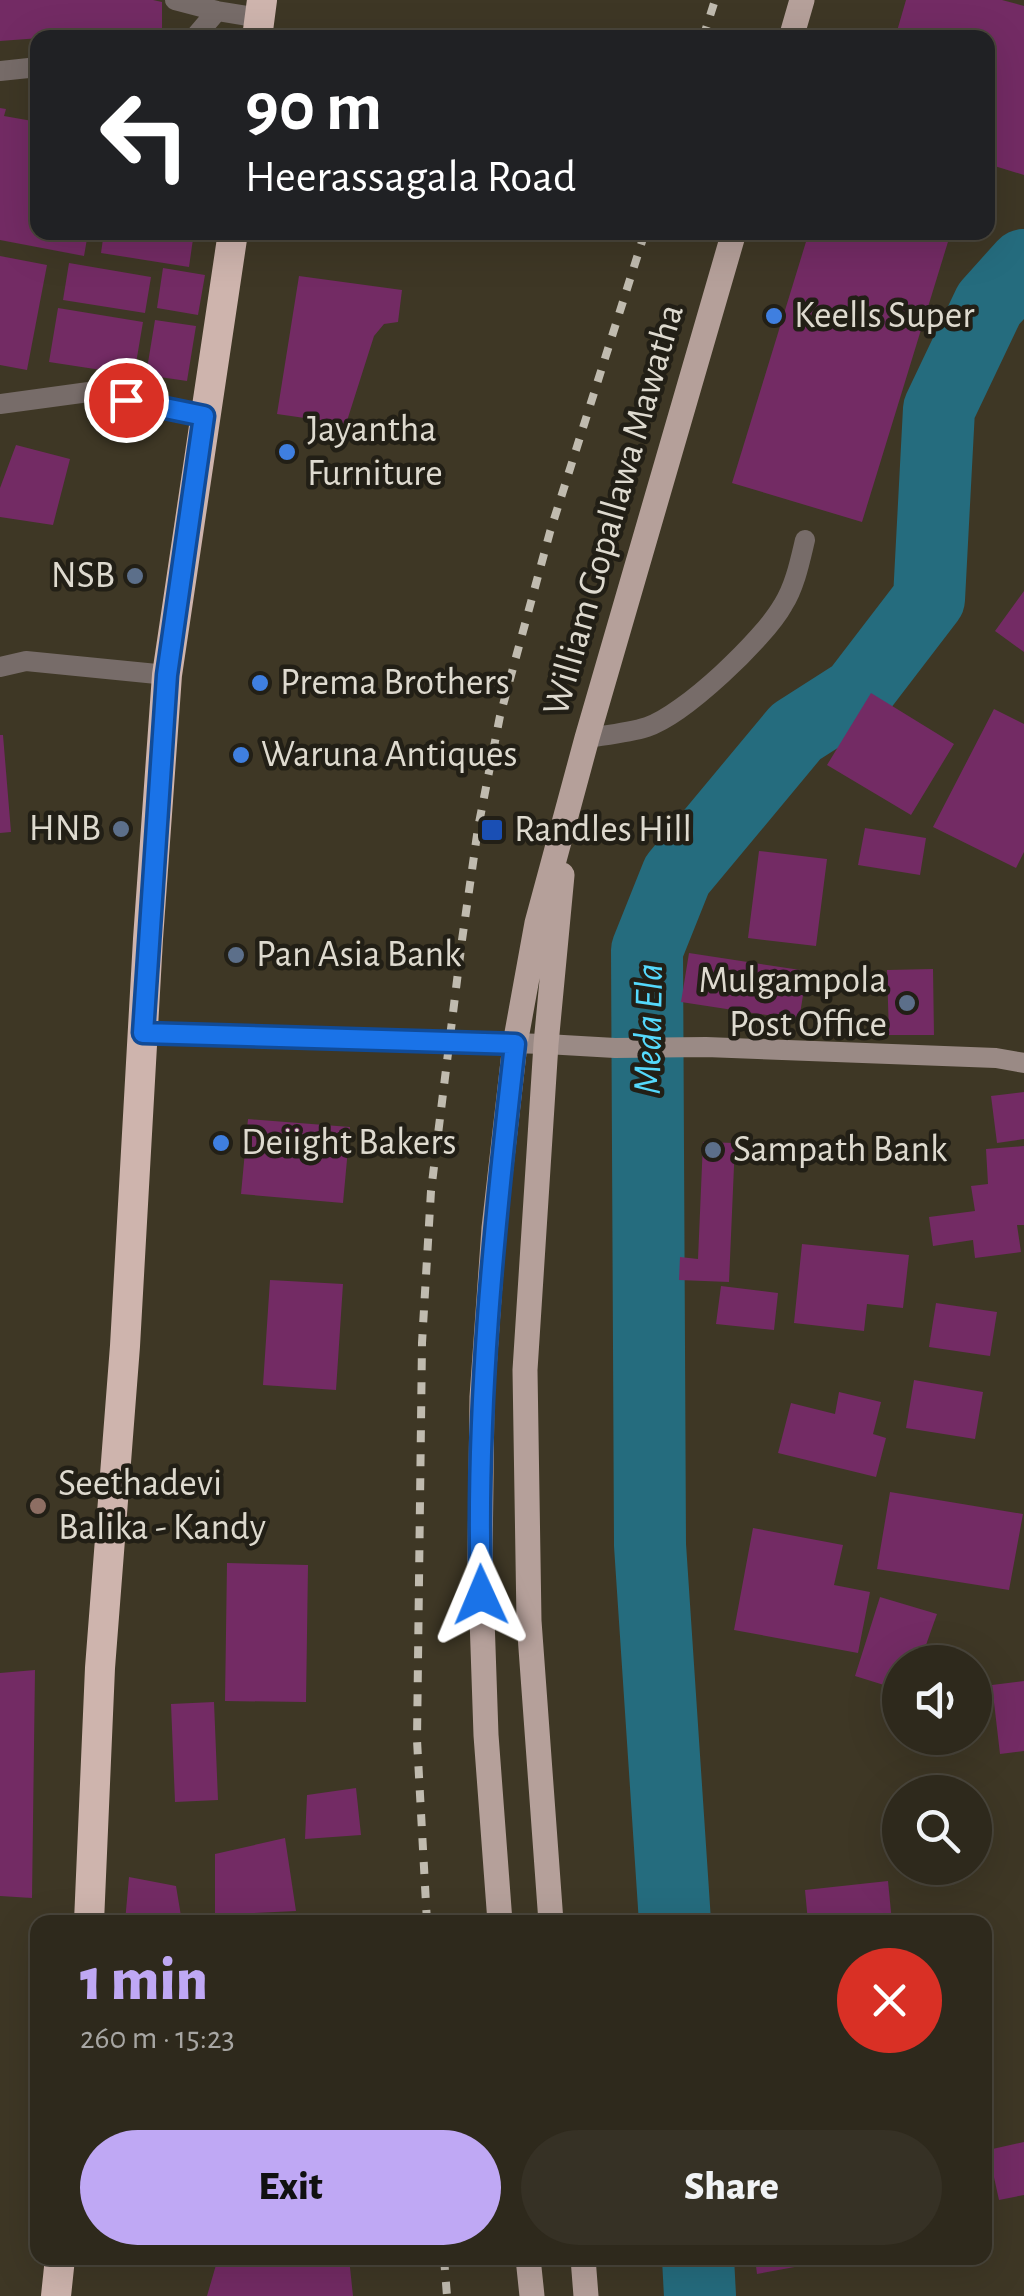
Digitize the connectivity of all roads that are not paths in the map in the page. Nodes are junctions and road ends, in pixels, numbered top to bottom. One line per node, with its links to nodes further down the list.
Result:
1 (175, 0): 3 (street)
2 (802, 0): 6 (main road)
3 (217, 12): 4 (street); 5 (street)
4 (260, 18)
5 (201, 30)
6 (793, 30)
7 (30, 69): 8 (street)
8 (0, 71)
9 (232, 240): 12 (highway)
10 (732, 240): 16 (main road, William Gopallawa Mawatha)
11 (0, 404): 12 (street)
12 (204, 416): 15 (highway)
13 (804, 540): 16 (street)
14 (0, 667): 15 (street)
15 (167, 675): 18 (highway)
16 (587, 738): 17 (main road, William Gopallawa Mawatha)
17 (568, 810): 19 (main road, William Gopallawa Mawatha); 20 (main road, William Gopallawa Mawatha)
18 (143, 1033): 19 (street); 22 (highway)
19 (515, 1044): 20 (street); 23 (main road, William Gopallawa Mawatha)
20 (546, 1044): 21 (street); 24 (main road, William Gopallawa Mawatha)
21 (1024, 1063)
22 (88, 1915)
23 (499, 1915)
24 (551, 1915)
25 (59, 2265): 28 (highway)
26 (529, 2265): 29 (main road)
27 (584, 2265): 30 (main road)
28 (56, 2296)
29 (532, 2296)
30 (586, 2296)

